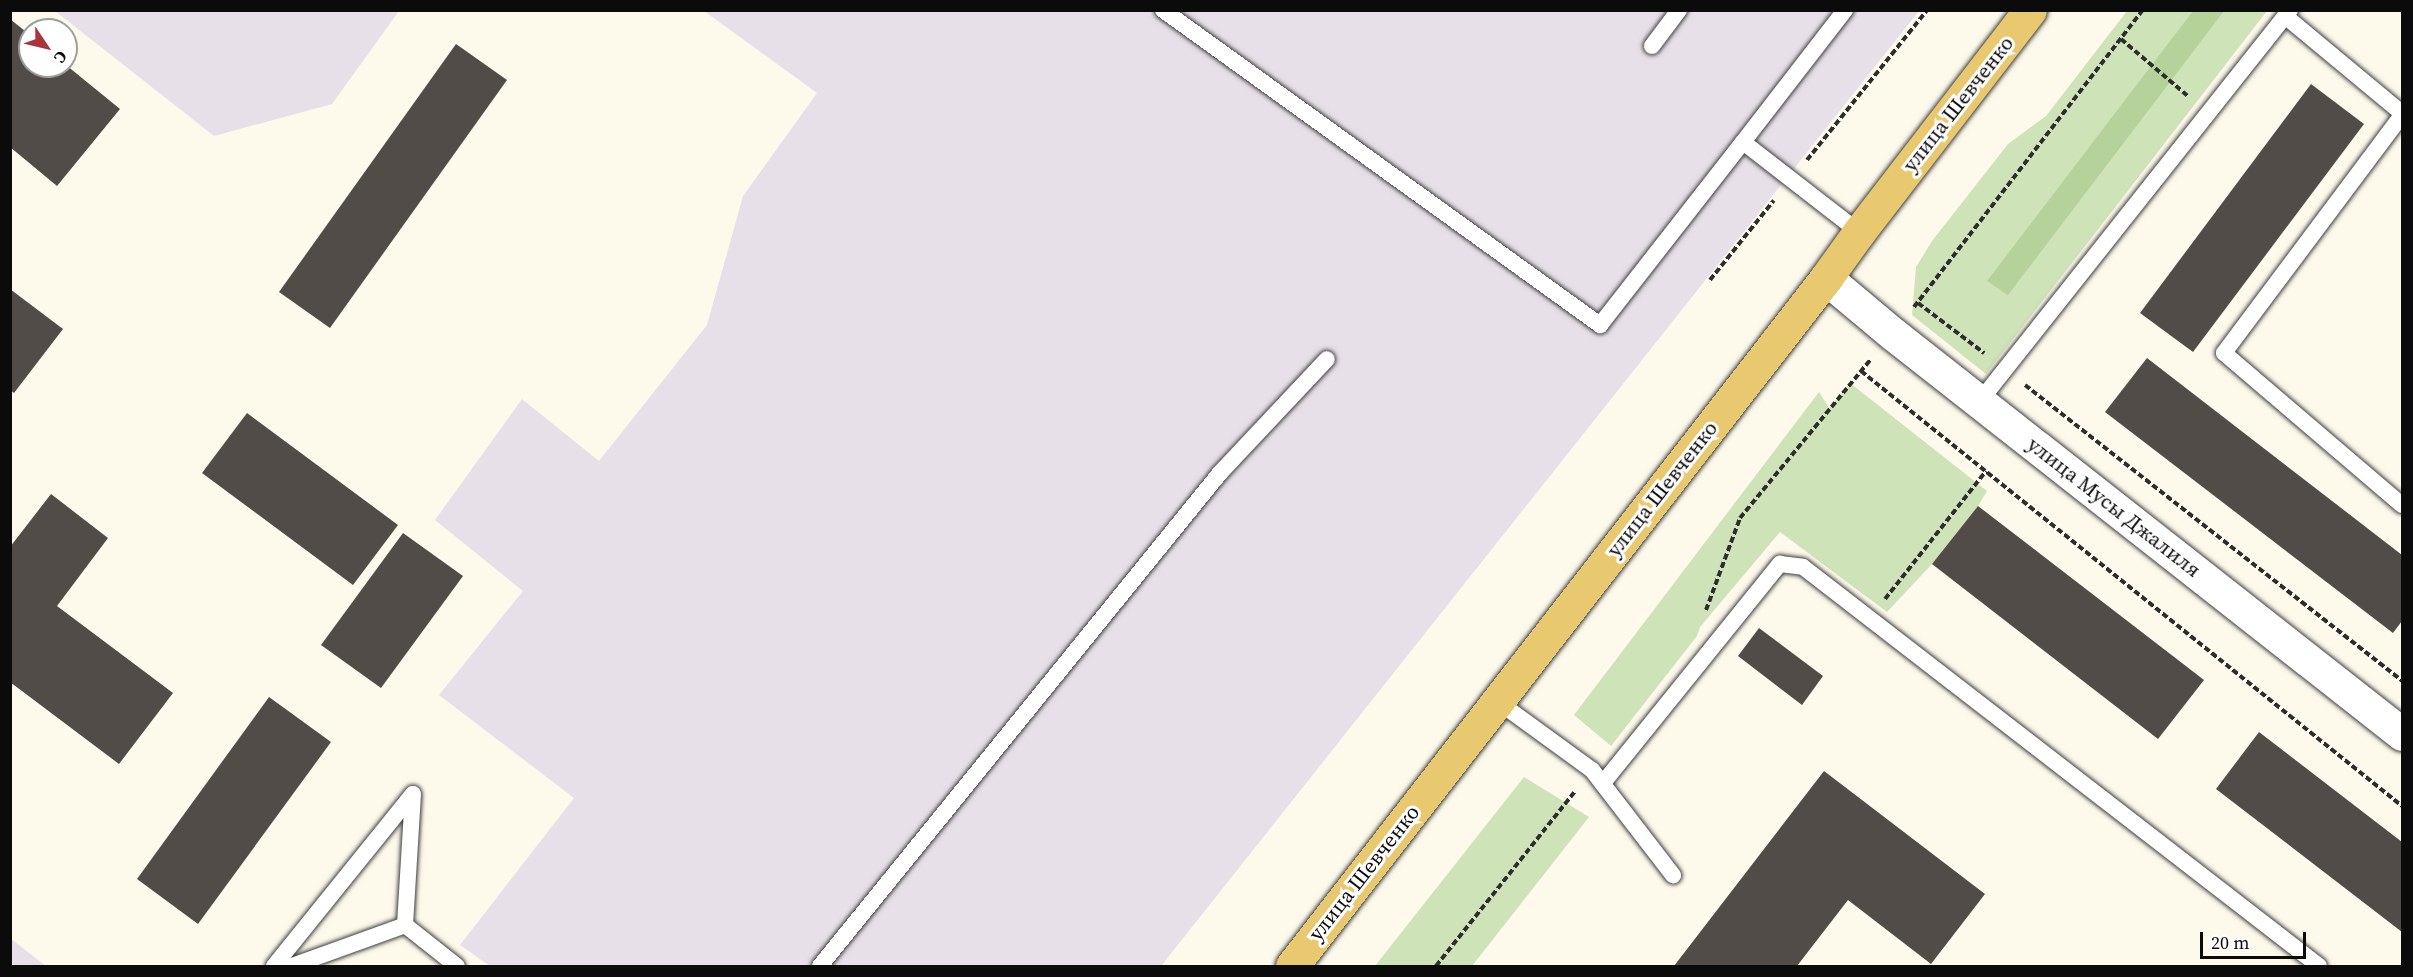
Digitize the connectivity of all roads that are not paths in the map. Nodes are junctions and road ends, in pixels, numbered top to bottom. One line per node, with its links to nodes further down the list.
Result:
1 (1163, 10): 8 (lane)
2 (1679, 10): 6 (lane)
3 (1845, 10): 8 (lane)
4 (2030, 10): 9 (main road, улица Шевченко)
5 (2288, 13): 7 (lane); 12 (lane)
6 (1652, 46)
7 (2403, 114): 13 (lane)
8 (1743, 142): 9 (lane)
9 (1859, 232): 10 (main road, улица Шевченко)
10 (1827, 278): 12 (street, улица Мусы Джалиля); 14 (main road, улица Шевченко)
11 (1327, 358): 22 (lane)
12 (1980, 401): 15 (street, улица Мусы Джалиля)
13 (2403, 505)
14 (1497, 700): 16 (lane); 23 (main road, улица Шевченко)
15 (2403, 734)
16 (1603, 783): 17 (lane); 24 (lane)
17 (1673, 875)
18 (405, 925): 19 (lane); 20 (lane); 21 (lane)
19 (274, 966)
20 (292, 966)
21 (458, 966)
22 (820, 966)
23 (1292, 966)
24 (2319, 966)

